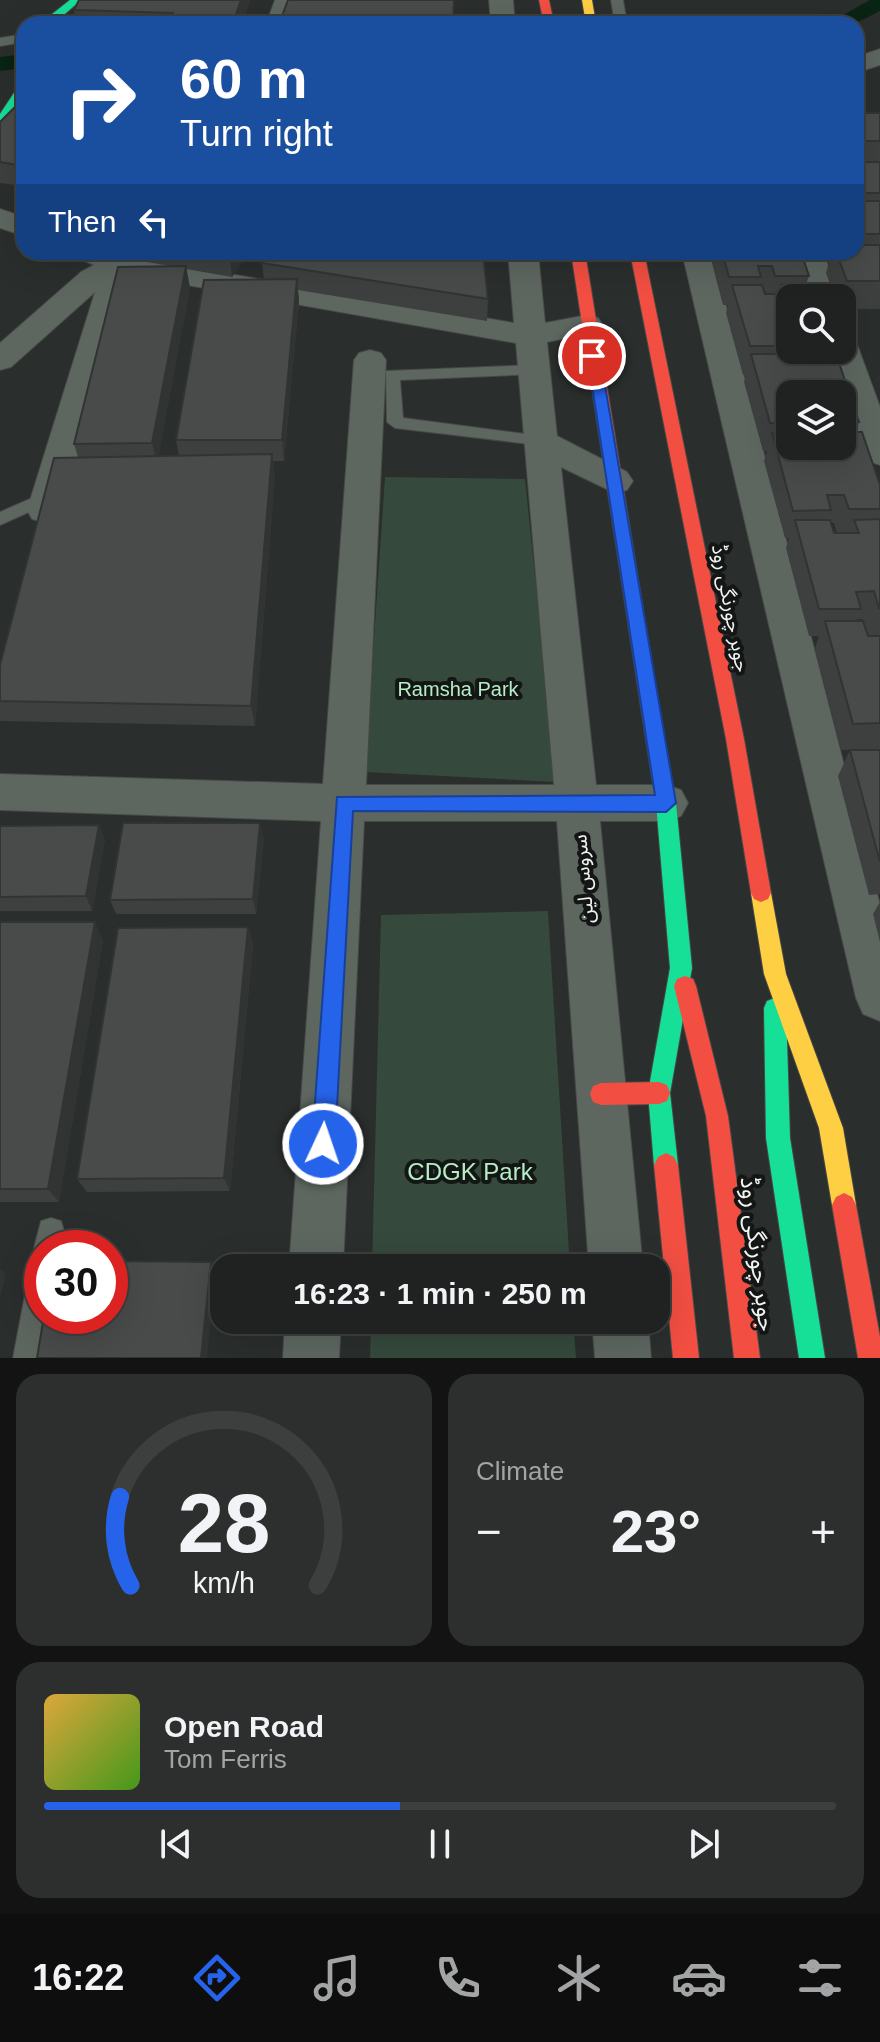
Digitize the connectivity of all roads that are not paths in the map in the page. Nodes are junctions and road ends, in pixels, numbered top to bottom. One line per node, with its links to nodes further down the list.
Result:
1 (76, 0): 2 (main road)
2 (54, 14)
3 (15, 98): 4 (main road)
4 (0, 123)
5 (108, 260): 16 (street)
6 (110, 260): 23 (street)
7 (132, 260): 15 (street)
8 (524, 260): 15 (street, سروس لین)
9 (579, 260): 14 (main road, جوہر چورنگی روڈ)
10 (639, 260): 31 (main road, جوہر چورنگی روڈ)
11 (699, 260): 32 (street)
12 (811, 260): 13 (street)
13 (820, 284)
14 (587, 325): 15 (street); 22 (main road, جوہر چورنگی روڈ)
15 (531, 336): 19 (street, سروس لین)
16 (0, 360)
17 (370, 360): 27 (street)
18 (848, 364): 21 (street)
19 (533, 370): 20 (street, سروس لین); 20 (lane)
20 (541, 442): 22 (street); 28 (street, سروس لین)
21 (880, 453)
22 (615, 481): 29 (main road, جوہر چورنگی روڈ)
23 (48, 497): 24 (lane); 25 (street)
24 (0, 519)
25 (36, 541)
26 (0, 792): 27 (street)
27 (344, 803): 28 (street); 35 (street)
28 (577, 803): 29 (street); 34 (street, سروس لین)
29 (666, 803): 30 (main road, جوہر چورنگی روڈ)
30 (681, 968): 33 (main road, جوہر چورنگی روڈ); 44 (main road, جوہر چورنگی روڈ)
31 (775, 974): 45 (main road, جوہر چورنگی روڈ); 46 (main road, جوہر چورنگی روڈ)
32 (880, 998)
33 (659, 1093): 34 (main road); 43 (main road, جوہر چورنگی روڈ)
34 (601, 1094): 36 (street, سروس لین)
35 (317, 1254)
36 (615, 1254)
37 (32, 1334): 40 (lane)
38 (312, 1334): 41 (street)
39 (621, 1334): 42 (street)
40 (27, 1358)
41 (311, 1358)
42 (623, 1358)
43 (686, 1358)
44 (747, 1358)
45 (812, 1358)
46 (871, 1358)

